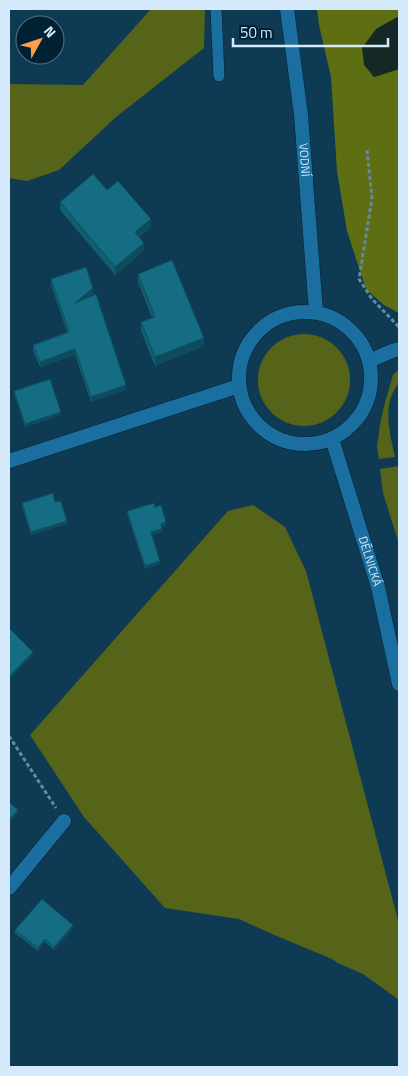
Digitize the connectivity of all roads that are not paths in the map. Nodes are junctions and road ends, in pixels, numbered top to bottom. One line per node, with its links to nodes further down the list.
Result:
1 (216, 9): 3 (lane)
2 (287, 9): 4 (main road, VODNÍ)
3 (219, 76)
4 (316, 312): 6 (main road); 7 (main road)
5 (399, 349): 6 (main road)
6 (370, 361): 8 (main road)
7 (238, 386): 8 (main road); 9 (main road)
8 (332, 440): 10 (main road, DĚLNICKÁ)
9 (9, 461)
10 (399, 684)
11 (64, 821): 12 (main road)
12 (9, 888)

